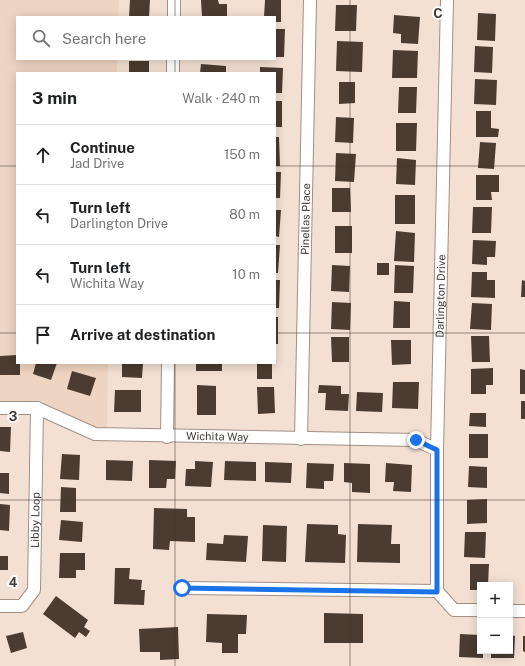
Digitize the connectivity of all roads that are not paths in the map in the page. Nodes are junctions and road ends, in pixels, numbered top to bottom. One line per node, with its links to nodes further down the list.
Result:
1 (174, 0): 4 (street)
2 (310, 0): 11 (street, Pinellas Place)
3 (447, 0): 12 (street, Darlington Drive)
4 (174, 16)
5 (173, 60): 6 (street)
6 (173, 72)
7 (168, 364): 10 (street)
8 (0, 408): 9 (street, Wichita Way)
9 (37, 408): 10 (street, Wichita Way); 15 (street, Libby Loop)
10 (167, 437): 11 (street, Wichita Way)
11 (301, 439): 12 (street, Wichita Way)
12 (437, 450): 14 (street, Darlington Drive)
13 (182, 588): 14 (street)
14 (437, 592): 16 (street)
15 (0, 606)
16 (477, 610)
17 (513, 611): 18 (street)
18 (525, 611)

